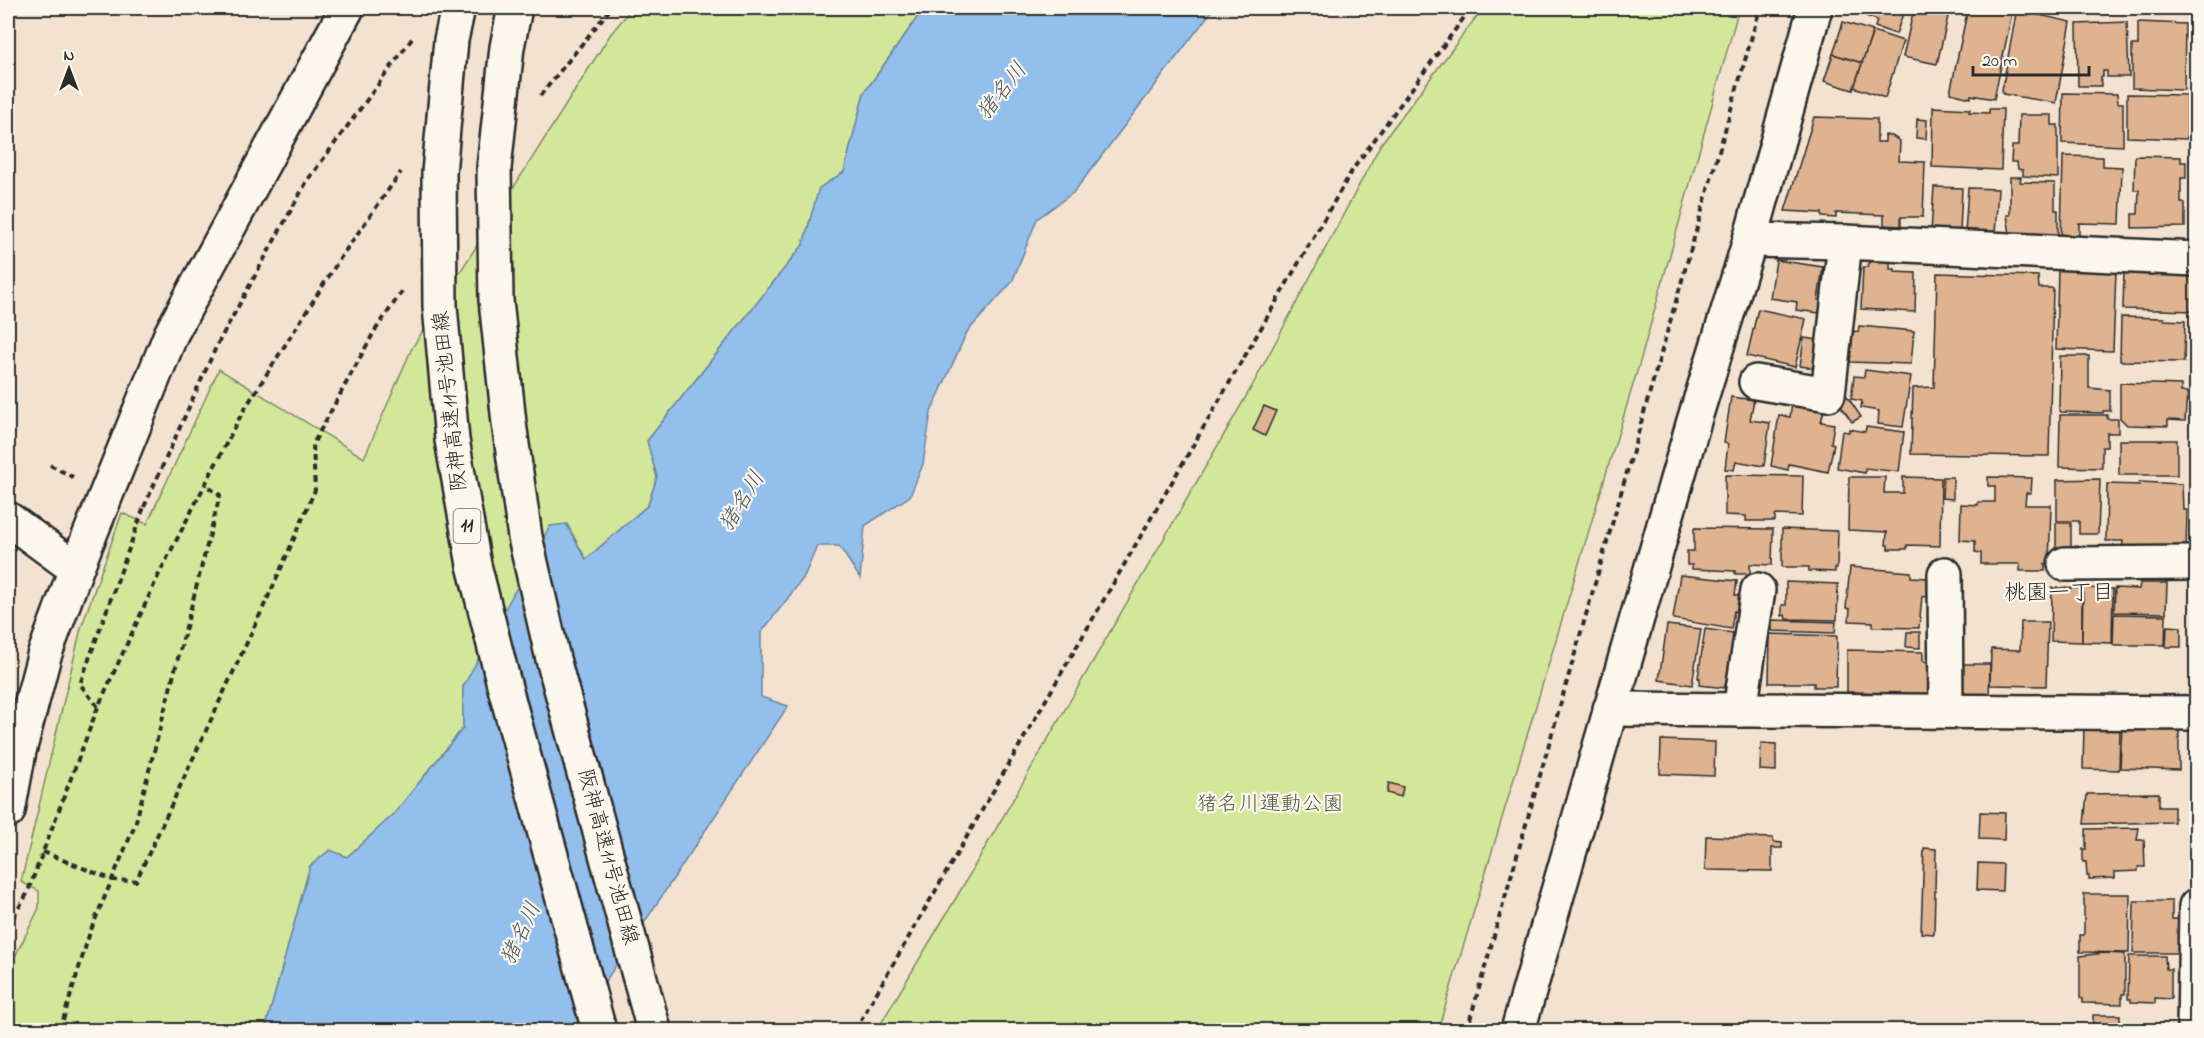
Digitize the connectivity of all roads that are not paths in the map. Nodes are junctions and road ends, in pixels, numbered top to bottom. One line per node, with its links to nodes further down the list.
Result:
1 (347, 8): 12 (main road)
2 (458, 8): 21 (main road, 阪神高速11号池田線 / 11, bridge)
3 (515, 8): 22 (main road, 阪神高速11号池田線, bridge)
4 (1815, 8): 5 (main road)
5 (1750, 240): 6 (main road); 15 (main road)
6 (1845, 242): 7 (main road); 8 (main road)
7 (2196, 259)
8 (1756, 382)
9 (8, 519): 12 (main road)
10 (2196, 563): 11 (main road)
11 (2065, 564)
12 (76, 569): 19 (main road)
13 (1945, 574): 17 (main road)
14 (1758, 590): 16 (main road)
15 (1610, 709): 16 (main road); 23 (main road)
16 (1740, 710): 17 (main road)
17 (1946, 711): 18 (main road)
18 (2196, 713)
19 (8, 811)
20 (2196, 906): 24 (main road)
21 (599, 1030)
22 (654, 1030)
23 (1518, 1030)
24 (2194, 1030)

